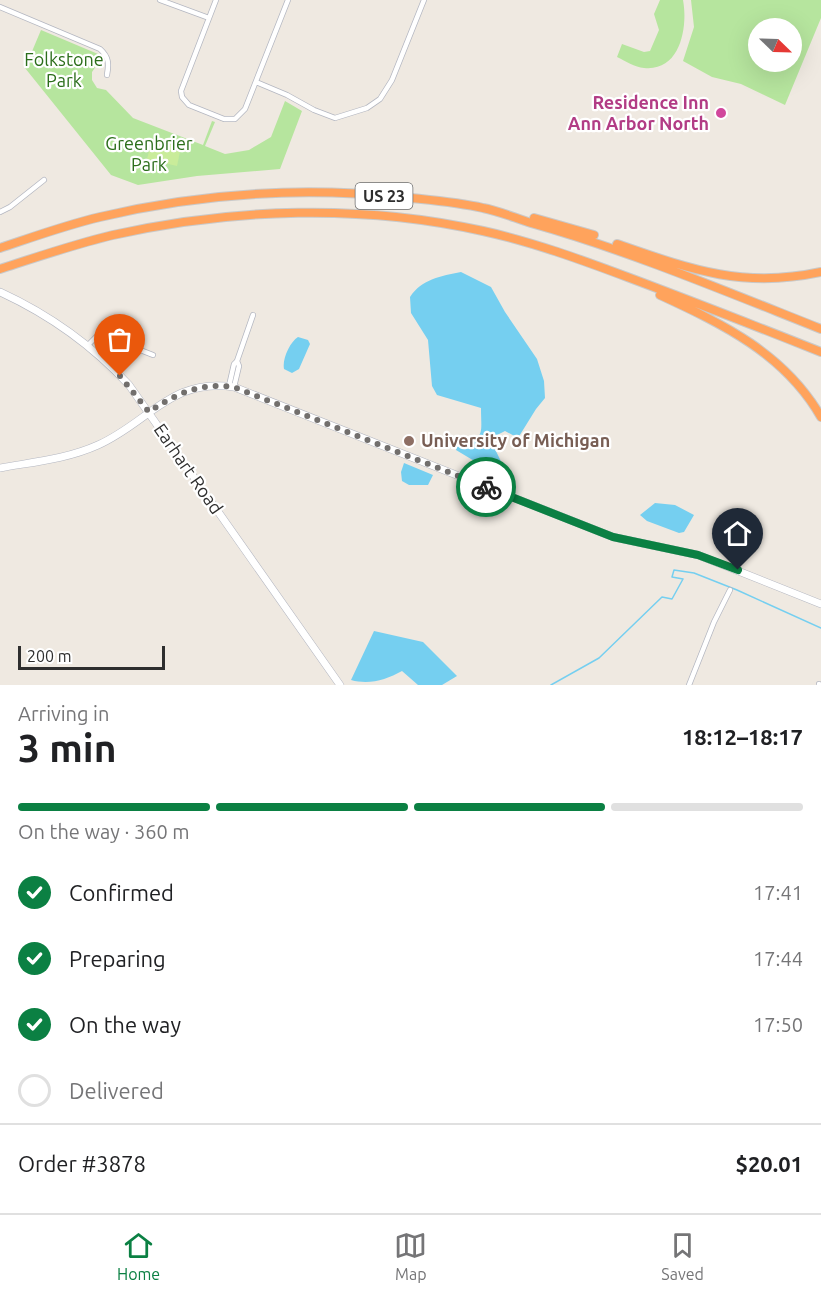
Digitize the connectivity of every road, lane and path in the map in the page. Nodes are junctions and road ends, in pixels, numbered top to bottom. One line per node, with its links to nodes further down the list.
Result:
1 (160, 0): 6 (street)
2 (216, 0): 6 (street)
3 (288, 0): 8 (street)
4 (424, 0): 8 (street)
5 (0, 7): 7 (street)
6 (209, 18): 8 (street)
7 (107, 75)
8 (256, 82)
9 (44, 180): 11 (street)
10 (484, 208): 12 (highway, US 23); 15 (highway); 18 (highway, US 23)
11 (0, 212)
12 (0, 248)
13 (603, 268): 14 (highway, US 23); 20 (highway, US 23); 24 (highway)
14 (0, 270)
15 (821, 272)
16 (0, 292): 19 (street, Earhart Road)
17 (253, 315): 22 (street)
18 (821, 329)
19 (88, 345): 21 (street); 23 (street, Earhart Road)
20 (821, 352)
21 (153, 355)
22 (231, 387): 23 (street); 27 (street)
23 (149, 412): 25 (street); 28 (street, Earhart Road)
24 (821, 417)
25 (0, 468)
26 (730, 590): 29 (street)
27 (821, 604)
28 (340, 685)
29 (689, 685)

